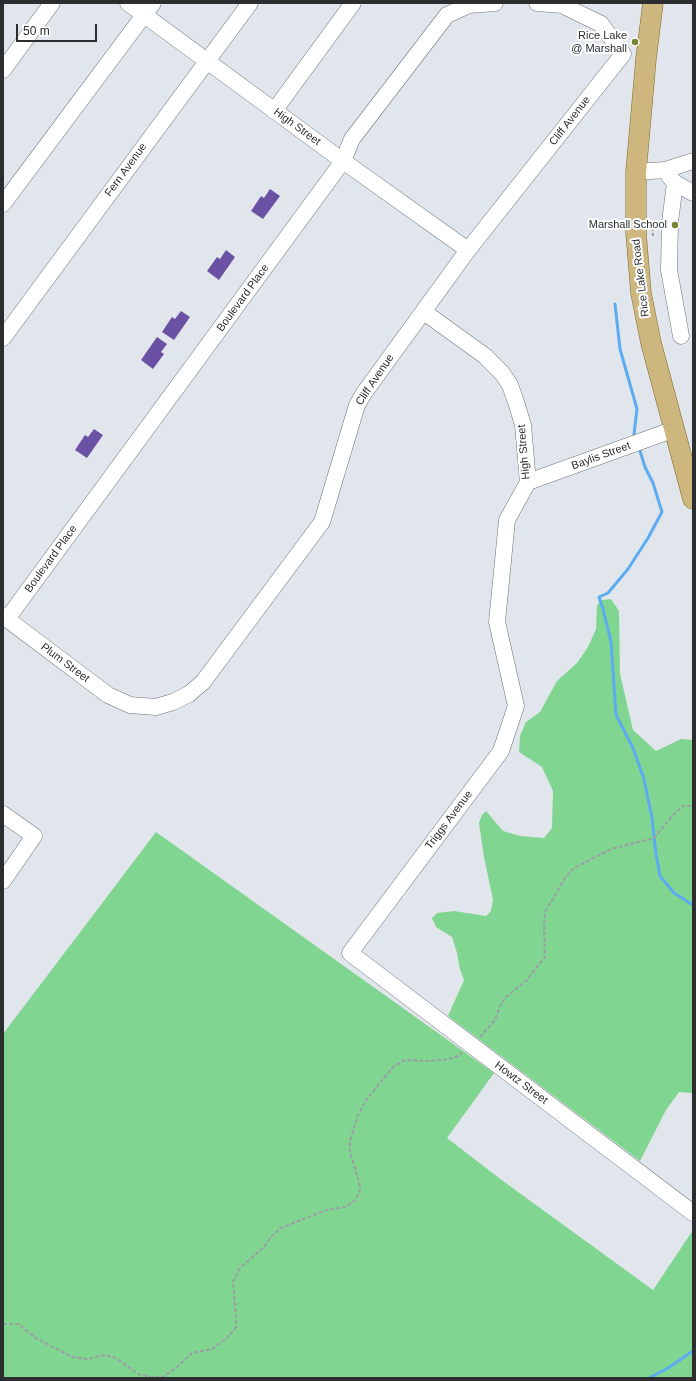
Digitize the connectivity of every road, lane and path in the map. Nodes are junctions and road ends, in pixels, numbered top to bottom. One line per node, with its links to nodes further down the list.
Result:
1 (52, 3): 13 (street)
2 (128, 3): 8 (street, High Street)
3 (250, 3): 12 (street, Fern Avenue)
4 (353, 3): 14 (street)
5 (495, 3): 15 (street, Boulevard Place)
6 (537, 3): 9 (street)
7 (653, 3): 11 (main road, Rice Lake Road)
8 (149, 9): 12 (street, High Street); 21 (street)
9 (587, 10): 10 (street)
10 (623, 54): 11 (street); 22 (street, Cliff Avenue)
11 (646, 59): 18 (main road, Rice Lake Road)
12 (206, 61): 14 (street, High Street); 24 (street, Fern Avenue)
13 (3, 70)
14 (274, 111): 15 (street, High Street)
15 (343, 161): 22 (street, High Street); 29 (street, Boulevard Place)
16 (693, 161): 17 (street)
17 (665, 170): 18 (street); 19 (street)
18 (636, 172): 26 (main road, Rice Lake Road)
19 (676, 183): 20 (street); 25 (street)
20 (693, 193)
21 (3, 204)
22 (468, 250): 23 (street, Cliff Avenue)
23 (424, 312): 27 (street, High Street); 31 (street, Cliff Avenue)
24 (6, 329)
25 (681, 336)
26 (675, 429): 27 (street, Baylis Street); 28 (main road, Rice Lake Road)
27 (528, 482): 30 (street, High Street)
28 (693, 499)
29 (5, 618): 31 (street, Plum Street)
30 (509, 675): 35 (street, Triggs Avenue)
31 (130, 705)
32 (693, 806): 36 (path)
33 (3, 814): 34 (street)
34 (3, 881)
35 (350, 952): 36 (street, Howtz Street)
36 (472, 1046): 37 (street, Howtz Street); 38 (path)
37 (693, 1213)
38 (3, 1324)

